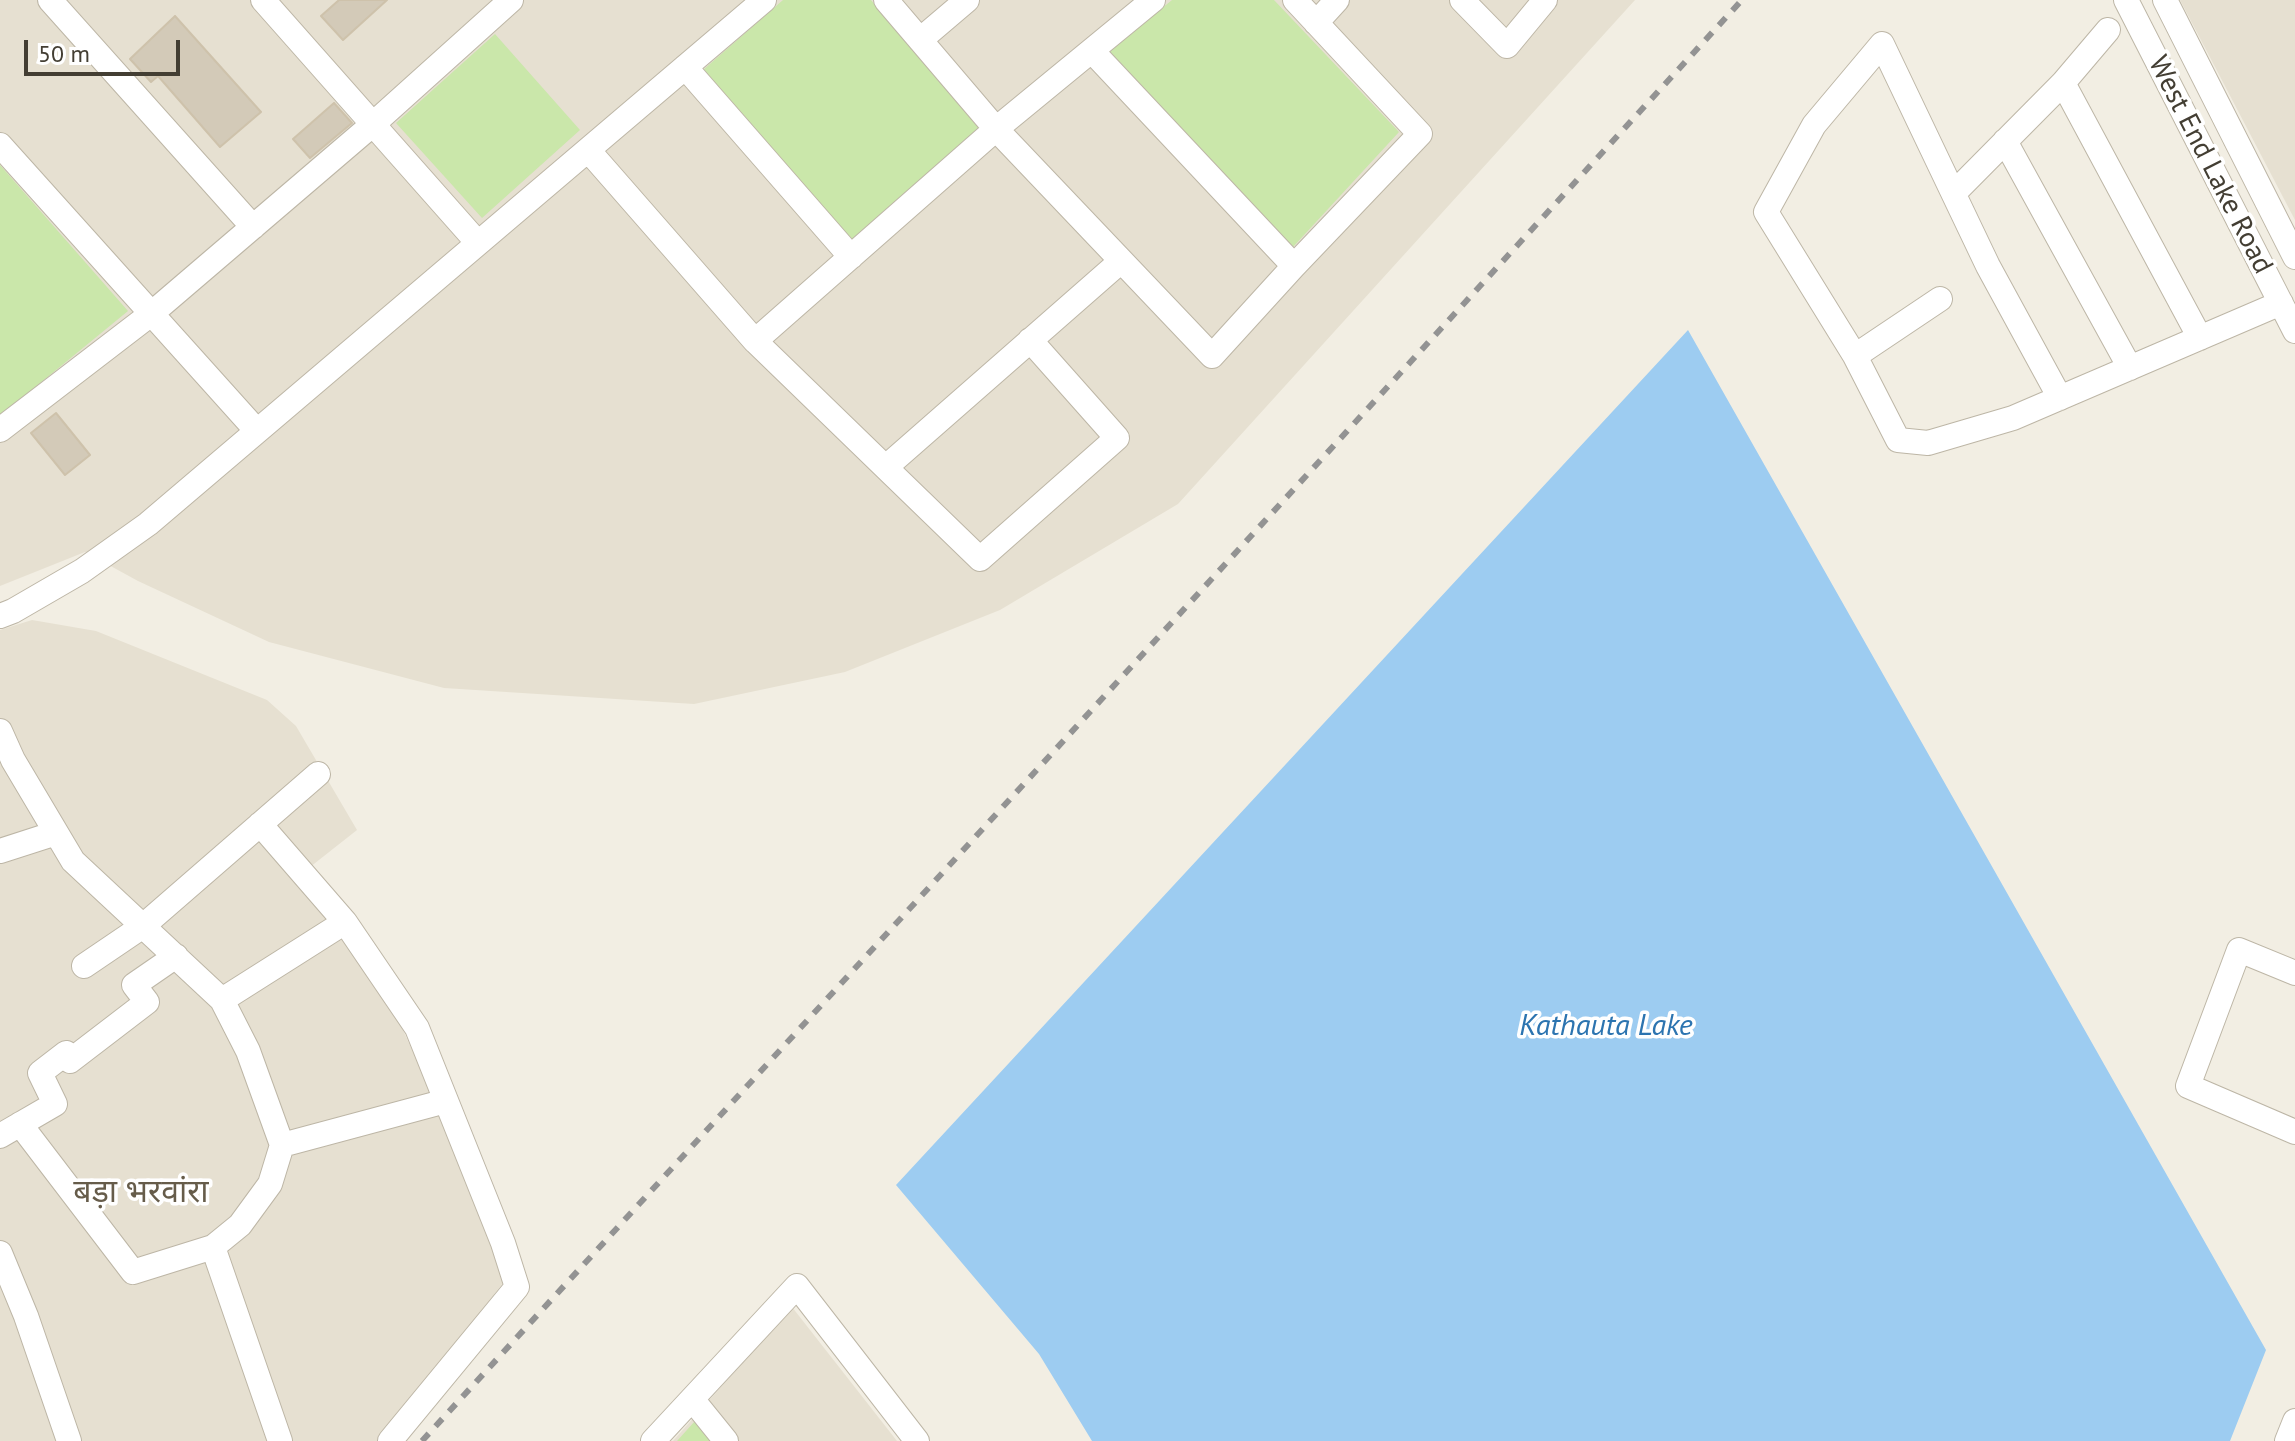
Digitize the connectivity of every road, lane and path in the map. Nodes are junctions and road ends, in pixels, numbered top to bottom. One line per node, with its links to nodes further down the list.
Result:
1 (50, 0): 27 (street)
2 (263, 0): 20 (street)
3 (764, 0): 18 (street)
4 (886, 0): 16 (street)
5 (967, 0): 16 (street)
6 (1153, 0): 17 (street)
7 (1295, 0): 14 (street)
8 (1337, 0): 14 (street)
9 (1462, 0): 10 (street)
10 (1545, 0)
11 (2126, 0): 34 (street, West End Lake Road)
12 (2165, 0): 26 (street, West End Lake Road)
13 (495, 5): 20 (street)
14 (1316, 23): 32 (street)
15 (2108, 30): 19 (street)
16 (920, 40): 21 (street)
17 (1092, 51): 21 (street); 32 (street)
18 (685, 67): 24 (street); 29 (street)
19 (2063, 83): 22 (street); 37 (street)
20 (372, 125): 27 (street); 28 (street)
21 (996, 129): 29 (street); 31 (street)
22 (2005, 141): 25 (street); 41 (street)
23 (0, 145): 35 (street)
24 (588, 150): 28 (street); 39 (street)
25 (1956, 191)
26 (2287, 223): 30 (street, West End Lake Road)
27 (253, 227): 35 (street)
28 (478, 243): 44 (street)
29 (851, 257): 39 (street)
30 (2295, 257)
31 (1121, 261): 32 (street); 38 (street)
32 (1294, 266)
33 (1940, 299): 40 (street)
34 (2281, 303): 36 (street, West End Lake Road); 37 (street)
35 (151, 314): 43 (street); 44 (street)
36 (2295, 331)
37 (2200, 338): 41 (street)
38 (1030, 340): 45 (street); 45 (street)
39 (755, 341): 45 (street)
40 (1855, 356): 42 (street); 42 (street)
41 (2130, 368): 42 (street)
42 (2060, 398)
43 (0, 430)
44 (257, 431): 46 (street)
45 (886, 467)
46 (0, 616)
47 (1, 736): 50 (street)
48 (318, 774): 49 (street)
49 (260, 824): 52 (street); 53 (street)
50 (56, 833): 51 (street); 53 (street)
51 (0, 851)
52 (345, 922): 57 (street); 58 (street)
53 (143, 926): 54 (street); 55 (street)
54 (176, 956): 57 (street); 59 (street)
55 (84, 966)
56 (2295, 973): 60 (street)
57 (222, 1000): 61 (street)
58 (446, 1101): 61 (street); 68 (street)
59 (10, 1130): 62 (street)
60 (2295, 1132)
61 (282, 1145): 62 (street)
62 (213, 1247): 67 (street)
63 (0, 1253): 66 (street)
64 (692, 1399): 69 (street); 70 (street); 71 (street)
65 (2295, 1421): 72 (street)
66 (69, 1441)
67 (280, 1441)
68 (390, 1441)
69 (653, 1441)
70 (726, 1441)
71 (917, 1441)
72 (2287, 1441)

